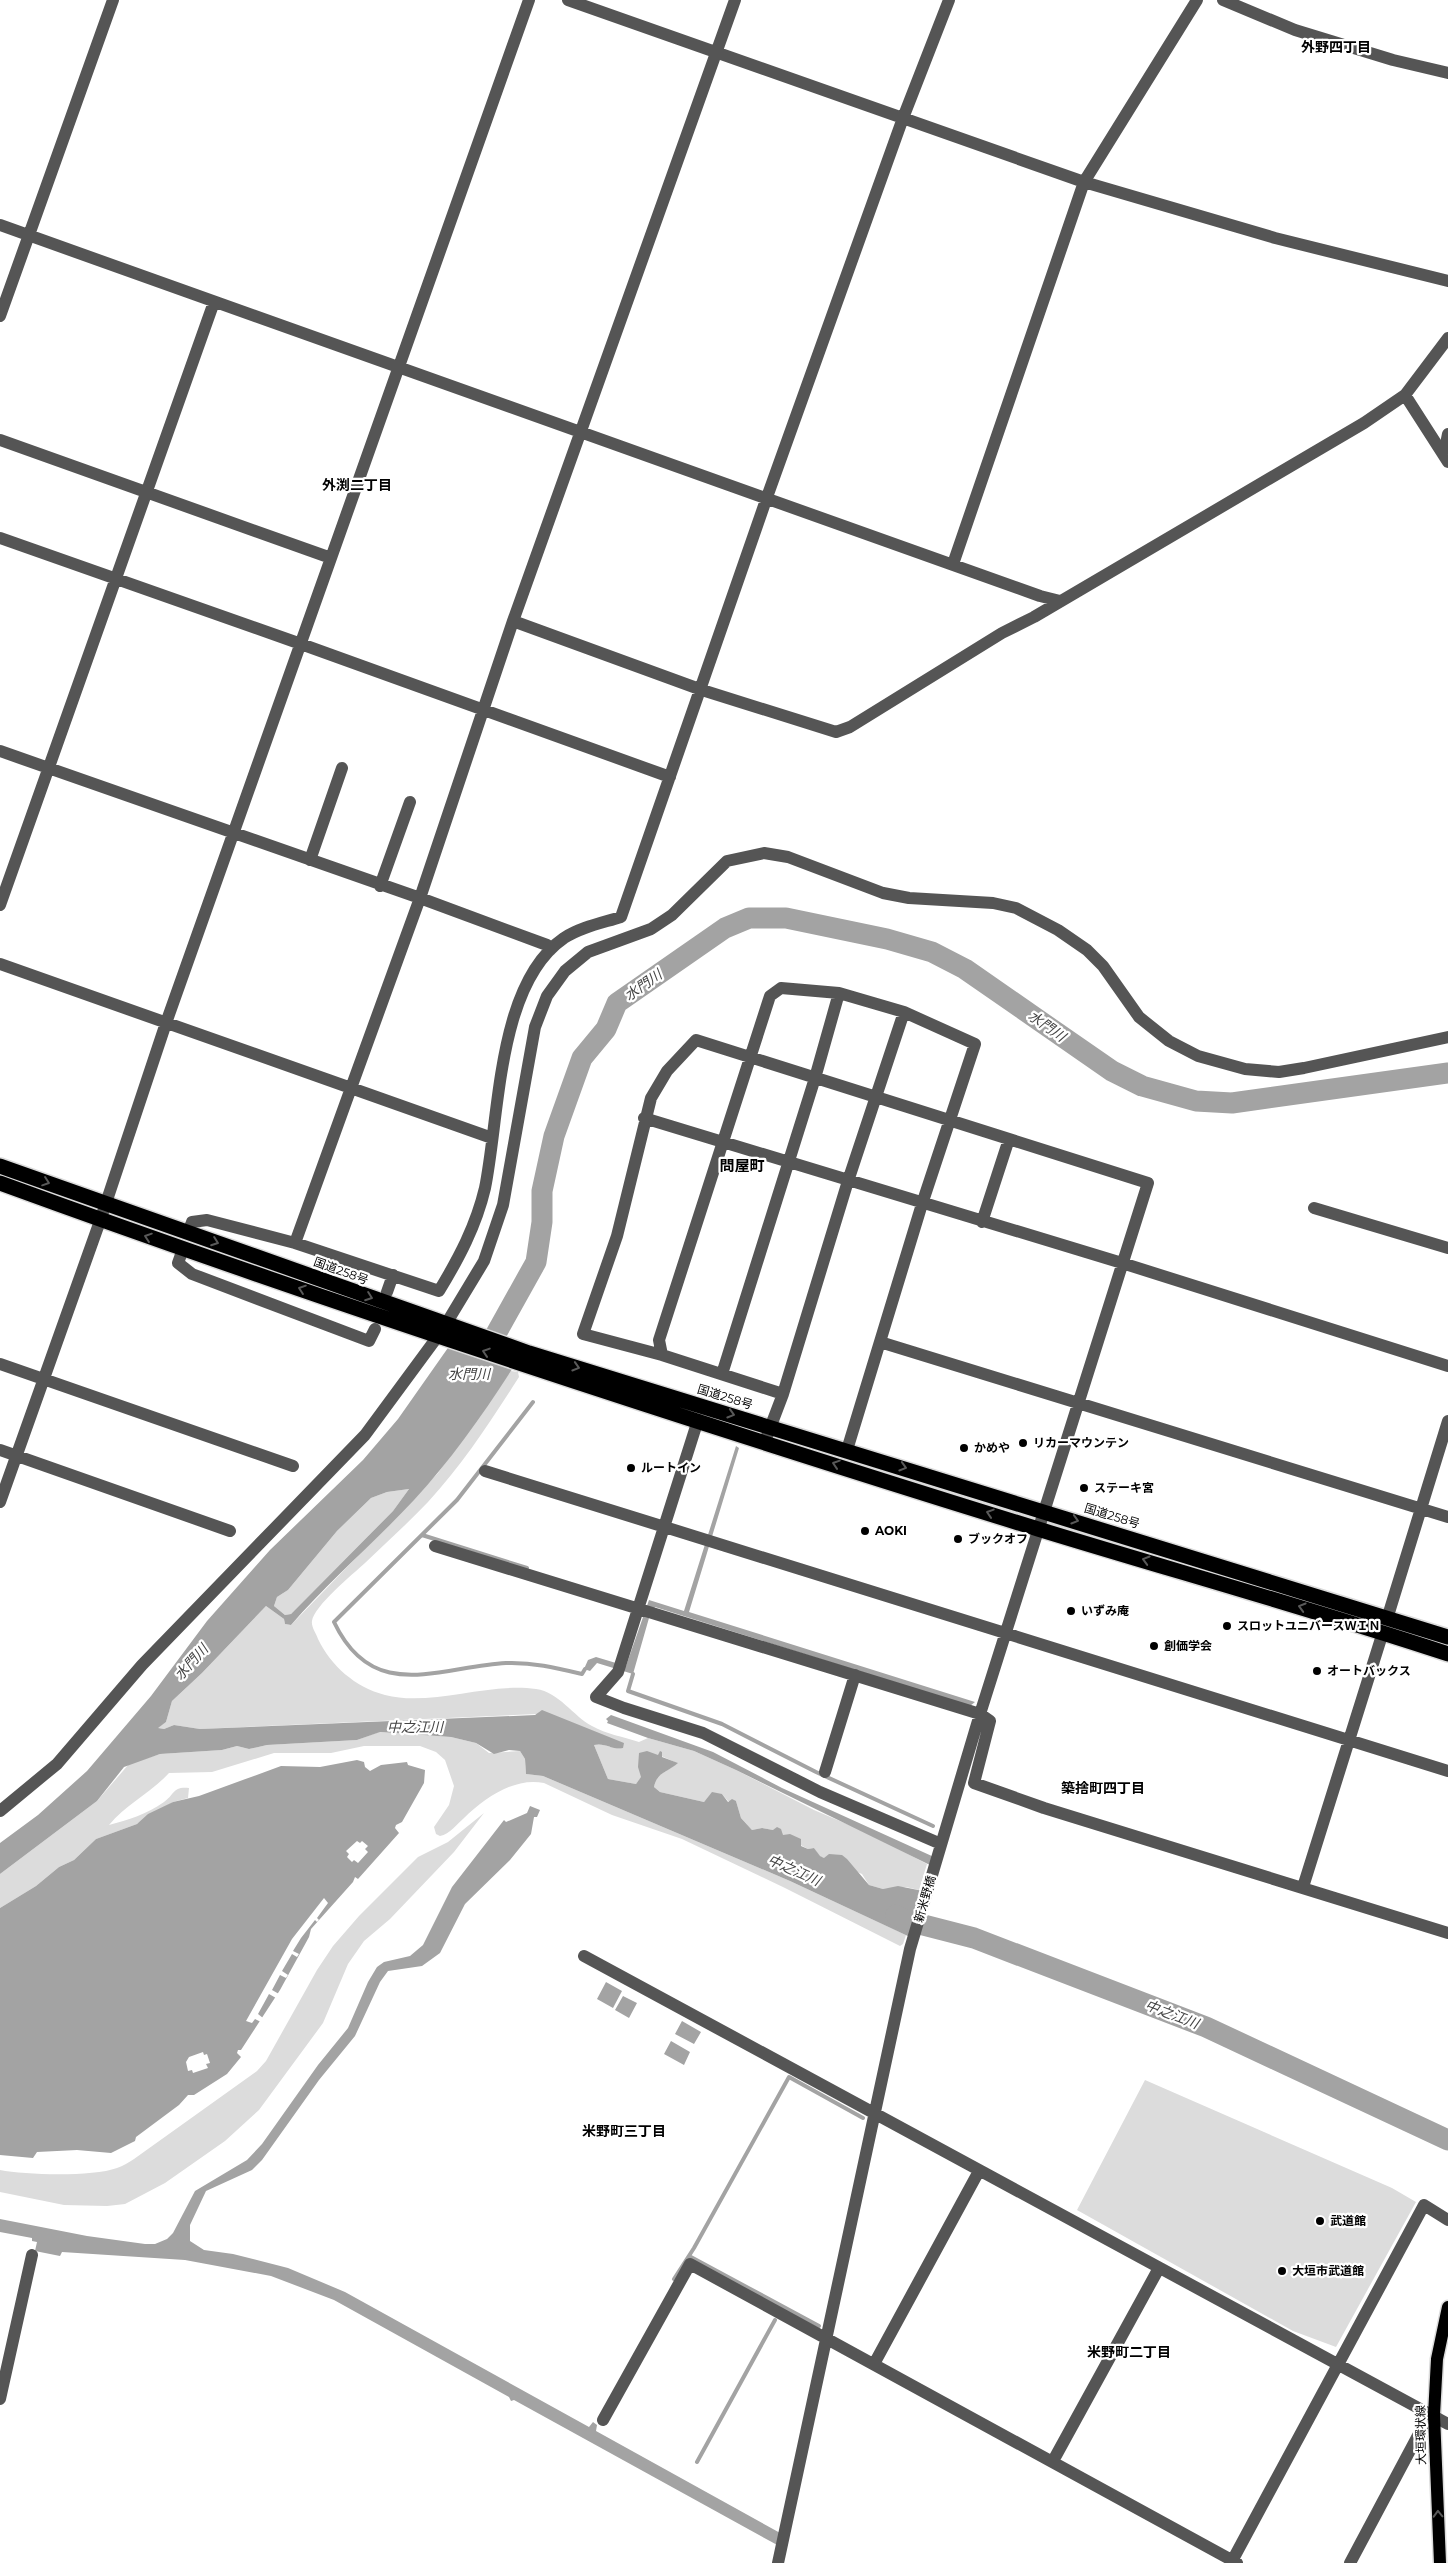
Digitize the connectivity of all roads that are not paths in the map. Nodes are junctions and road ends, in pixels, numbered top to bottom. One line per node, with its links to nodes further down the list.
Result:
1 (114, 0): 13 (street)
2 (528, 0): 18 (street)
3 (568, 0): 8 (street)
4 (736, 0): 8 (street)
5 (948, 0): 10 (street)
6 (1196, 0): 11 (street)
7 (1223, 0): 9 (street)
8 (717, 52): 10 (street); 20 (street)
9 (1448, 73)
10 (903, 118): 11 (street); 25 (street)
11 (1084, 182): 14 (street); 28 (street)
12 (0, 225): 13 (street)
13 (28, 236): 15 (street); 16 (street)
14 (1448, 281)
15 (214, 302): 18 (street); 24 (street)
16 (0, 316)
17 (1448, 338): 19 (street)
18 (399, 367): 20 (street); 27 (street)
19 (1405, 395): 23 (street); 30 (street)
20 (581, 432): 25 (street); 31 (street)
21 (1448, 434): 23 (street)
22 (0, 440): 24 (street)
23 (1445, 457)
24 (148, 491): 27 (street); 29 (street)
25 (767, 497): 28 (street); 33 (street)
26 (0, 538): 29 (street)
27 (331, 558): 32 (street)
28 (953, 564): 30 (street)
29 (117, 579): 32 (street); 36 (street)
30 (1060, 601): 33 (street)
31 (513, 621): 33 (street); 34 (street)
32 (301, 644): 34 (street); 40 (street)
33 (702, 690): 38 (street)
34 (482, 708): 38 (street); 43 (street)
35 (0, 751): 36 (street)
36 (48, 768): 40 (street); 44 (street)
37 (342, 768): 41 (street)
38 (670, 777): 45 (street)
39 (410, 802): 42 (street)
40 (234, 834): 41 (street); 49 (street)
41 (310, 860): 42 (street)
42 (380, 886): 43 (street)
43 (420, 898): 45 (street); 53 (street)
44 (0, 905)
45 (550, 950): 57 (street)
46 (0, 964): 49 (street)
47 (839, 993): 48 (street); 51 (street); 52 (street)
48 (904, 1012): 54 (street); 56 (street)
49 (166, 1022): 53 (street); 64 (street)
50 (1448, 1037): 77 (street)
51 (749, 1057): 52 (street); 55 (street); 59 (street)
52 (815, 1078): 54 (street); 60 (street)
53 (350, 1088): 57 (street); 70 (street)
54 (877, 1098): 56 (street); 62 (street)
55 (644, 1118): 59 (street); 79 (street)
56 (950, 1121): 58 (street); 65 (street)
57 (492, 1138): 74 (street)
58 (1009, 1140): 68 (street); 73 (street, 新米野橋)
59 (722, 1142): 60 (street); 79 (street)
60 (788, 1162): 62 (street); 83 (street)
61 (0, 1166): 64 (highway, 国道258号, one-way to 64)
62 (848, 1181): 65 (street); 85 (street)
63 (0, 1183): 67 (highway, 国道258号)
64 (106, 1204): 67 (street); 69 (highway, 国道258号)
65 (922, 1204): 68 (street); 78 (street)
66 (1314, 1208): 71 (street)
67 (100, 1221): 72 (highway, 国道258号, one-way to 67); 84 (street)
68 (982, 1222): 73 (street)
69 (188, 1233): 70 (street); 77 (highway, 国道258号, one-way to 77)
70 (295, 1243): 74 (street)
71 (1448, 1248)
72 (183, 1249): 76 (street); 77 (highway, 国道258号, one-way to 72)
73 (1122, 1263): 82 (street); 86 (street, 新米野橋)
74 (393, 1276): 75 (street)
75 (387, 1292)
76 (375, 1329)
77 (447, 1332): 80 (highway, 国道258号); 114 (street)
78 (880, 1342): 86 (street); 92 (street)
79 (662, 1355): 83 (street)
80 (527, 1359): 87 (highway, 国道258号); 89 (highway, 国道258号, one-way to 89)
81 (0, 1364): 84 (street)
82 (1448, 1366)
83 (722, 1374): 85 (street)
84 (43, 1379): 93 (street); 94 (street)
85 (783, 1394): 89 (street)
86 (1079, 1402): 97 (street); 98 (street, 新米野橋)
87 (698, 1420): 90 (highway, 国道258号); 100 (street)
88 (1448, 1421): 97 (street)
89 (771, 1426): 90 (street); 92 (highway, 国道258号)
90 (765, 1441): 101 (highway, 国道258号, one-way to 90)
91 (0, 1450): 93 (street)
92 (847, 1450): 98 (highway, 国道258号, one-way to 98)
93 (16, 1456): 96 (street); 102 (street)
94 (293, 1466)
95 (485, 1471): 100 (street)
96 (0, 1502)
97 (1421, 1508): 99 (street); 105 (street)
98 (1045, 1511): 101 (street, 新米野橋); 105 (highway, 国道258号, one-way to 105)
99 (1448, 1517)
100 (663, 1528): 104 (street); 106 (street)
101 (1039, 1529): 105 (highway, 国道258号, one-way to 101); 106 (street, 新米野橋)
102 (230, 1531)
103 (435, 1546): 104 (street)
104 (645, 1611): 109 (street); 115 (street)
105 (1385, 1626): 107 (highway, 国道258号); 108 (highway, 国道258号); 111 (street)
106 (1006, 1633): 110 (street, 新米野橋); 111 (street)
107 (1448, 1637)
108 (1448, 1654)
109 (855, 1675): 110 (street); 112 (street)
110 (980, 1714): 115 (street, 新米野橋); 116 (street)
111 (1349, 1740): 113 (street); 116 (street)
112 (825, 1772)
113 (1448, 1772)
114 (0, 1811)
115 (940, 1847): 119 (street, 新米野橋)
116 (1303, 1887): 117 (street)
117 (1448, 1934)
118 (584, 1956): 119 (street)
119 (873, 2114): 120 (street); 125 (street, 新米野橋)
120 (980, 2171): 123 (street); 126 (street)
121 (1448, 2220): 127 (street)
122 (32, 2254): 128 (street)
123 (1159, 2268): 127 (street); 133 (street)
124 (1448, 2307): 129 (main road, 大垣環状線)
125 (826, 2338): 126 (street); 130 (street); 134 (street, 新米野橋)
126 (874, 2364): 133 (street)
127 (1339, 2366): 129 (street); 135 (street)
128 (0, 2399)
129 (1434, 2415): 131 (street); 137 (main road, 大垣環状線, one-way to 129)
130 (603, 2420)
131 (1448, 2424)
132 (1422, 2428): 136 (street)
133 (1052, 2461): 135 (street)
134 (779, 2558)
135 (1234, 2562)
136 (1350, 2563)
137 (1440, 2563)

